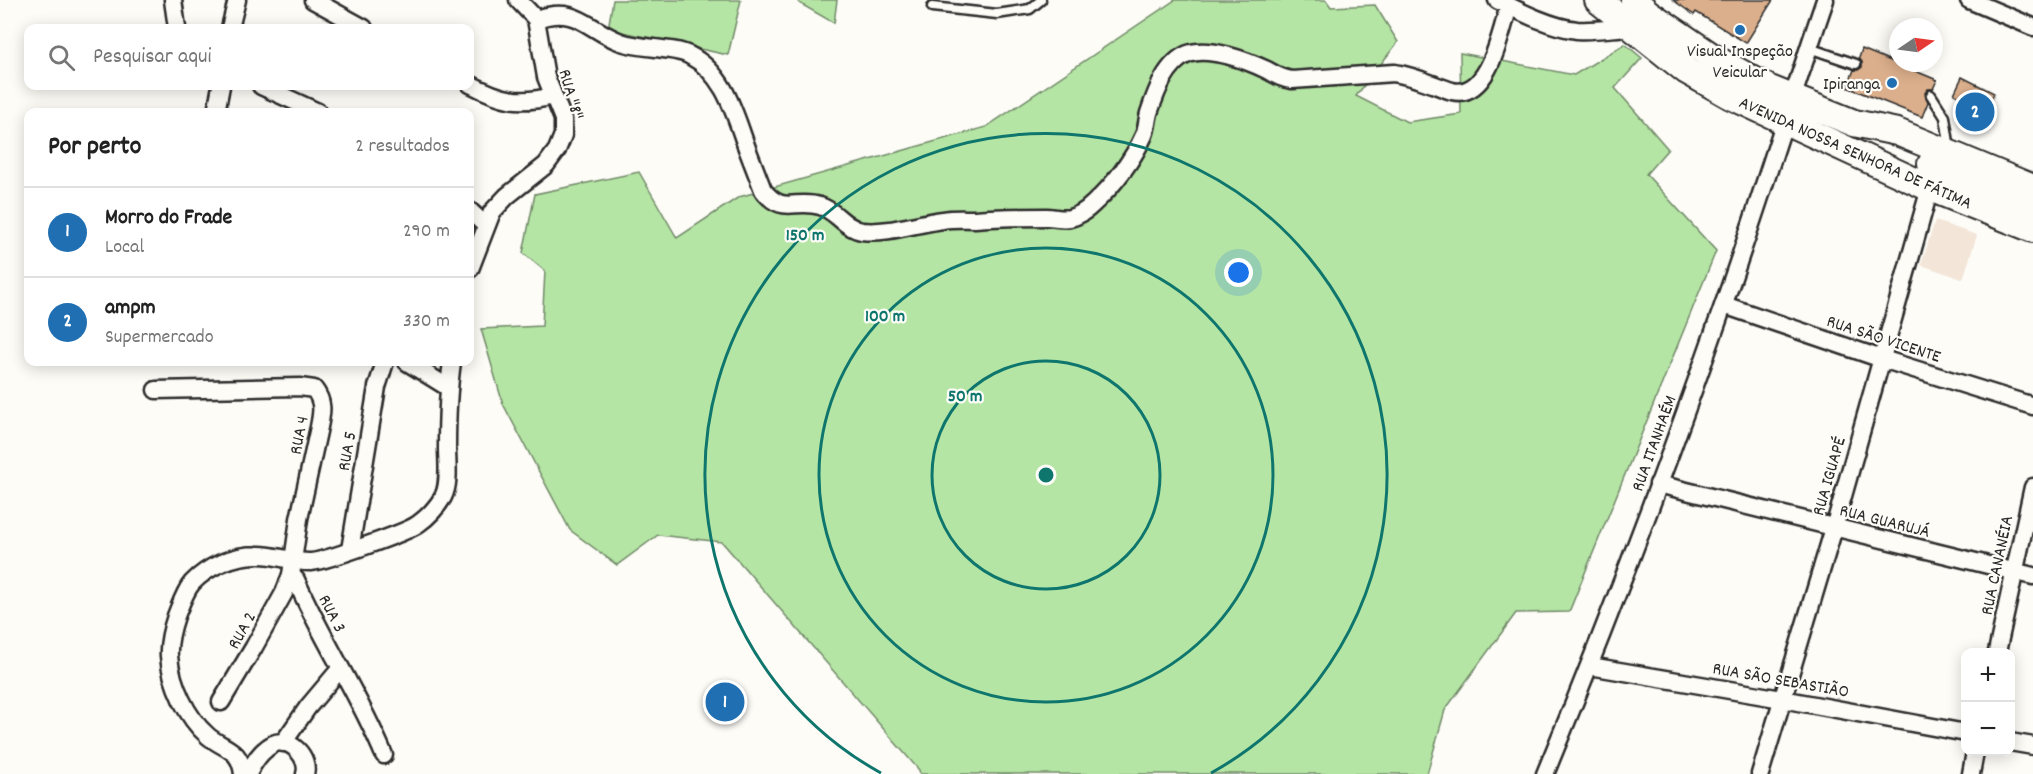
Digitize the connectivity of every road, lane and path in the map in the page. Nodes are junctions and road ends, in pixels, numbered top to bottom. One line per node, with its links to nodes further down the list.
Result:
1 (173, 0): 13 (street)
2 (237, 0): 14 (street)
3 (313, 0): 15 (street)
4 (518, 0): 12 (street)
5 (1041, 0): 11 (lane)
6 (1598, 0): 16 (main road, AVENIDA NOSSA SENHORA DE FÁTIMA)
7 (1634, 0): 27 (main road, AVENIDA NOSSA SENHORA DE FÁTIMA)
8 (1825, 0): 18 (street, RUA ITANHAÉM)
9 (1969, 0): 17 (street)
10 (1503, 3): 12 (street); 16 (street)
11 (932, 6)
12 (536, 19): 24 (street, RUA "8")
13 (176, 24)
14 (231, 24)
15 (357, 24)
16 (1629, 27): 27 (main road, AVENIDA NOSSA SENHORA DE FÁTIMA)
17 (2033, 27)
18 (1809, 48): 19 (lane); 27 (street, RUA ITANHAÉM)
19 (1856, 64)
20 (474, 86): 24 (street)
21 (220, 90): 25 (street)
22 (270, 90): 26 (street)
23 (1931, 95): 29 (lane)
24 (554, 96): 34 (street, RUA "8")
25 (217, 108)
26 (309, 108)
27 (1787, 109): 28 (main road, AVENIDA NOSSA SENHORA DE FÁTIMA); 30 (main road, AVENIDA NOSSA SENHORA DE FÁTIMA); 37 (street, RUA ITANHAÉM)
28 (1854, 123): 29 (main road, AVENIDA NOSSA SENHORA DE FÁTIMA); 32 (main road)
29 (1951, 155): 31 (main road, AVENIDA NOSSA SENHORA DE FÁTIMA)
30 (1930, 188): 35 (main road, AVENIDA NOSSA SENHORA DE FÁTIMA); 38 (street, RUA IGUAPÉ)
31 (2033, 188)
32 (2033, 207)
33 (474, 215): 34 (street)
34 (485, 225): 36 (street, RUA "8")
35 (2033, 230)
36 (474, 250)
37 (1724, 305): 38 (street, RUA SÃO VICENTE); 45 (street, RUA ITANHAÉM)
38 (1882, 359): 44 (street, RUA SÃO VICENTE); 47 (street, RUA IGUAPÉ)
39 (382, 366): 48 (street, RUA 5)
40 (413, 366): 42 (street)
41 (452, 366): 42 (street)
42 (449, 388): 48 (street)
43 (156, 390): 49 (street, RUA 4)
44 (2033, 406)
45 (1658, 484): 47 (street, RUA GUARUJÁ); 53 (street, RUA ITANHAÉM)
46 (2033, 487): 50 (street, RUA CANANÉIA)
47 (1834, 528): 50 (street, RUA GUARUJÁ); 55 (street, RUA IGUAPÉ)
48 (350, 550): 49 (street)
49 (292, 567): 54 (street, RUA 3); 56 (street, RUA 2); 63 (street)
50 (2014, 572): 51 (street, RUA GUARUJÁ); 52 (street, RUA CANANÉIA)
51 (2033, 576)
52 (1997, 648)
53 (1590, 666): 55 (street, RUA SÃO SEBASTIÃO); 66 (street, RUA ITANHAÉM)
54 (340, 669): 58 (street); 61 (street, RUA 3)
55 (1782, 699): 57 (street, RUA SÃO SEBASTIÃO); 67 (street, RUA IGUAPÉ)
56 (221, 702)
57 (1961, 732)
58 (283, 743): 64 (street); 65 (street)
59 (2015, 743): 60 (street)
60 (2033, 746)
61 (384, 755)
62 (1974, 756): 68 (street)
63 (243, 774)
64 (248, 774)
65 (305, 774)
66 (1545, 774)
67 (1760, 774)
68 (1971, 774)

